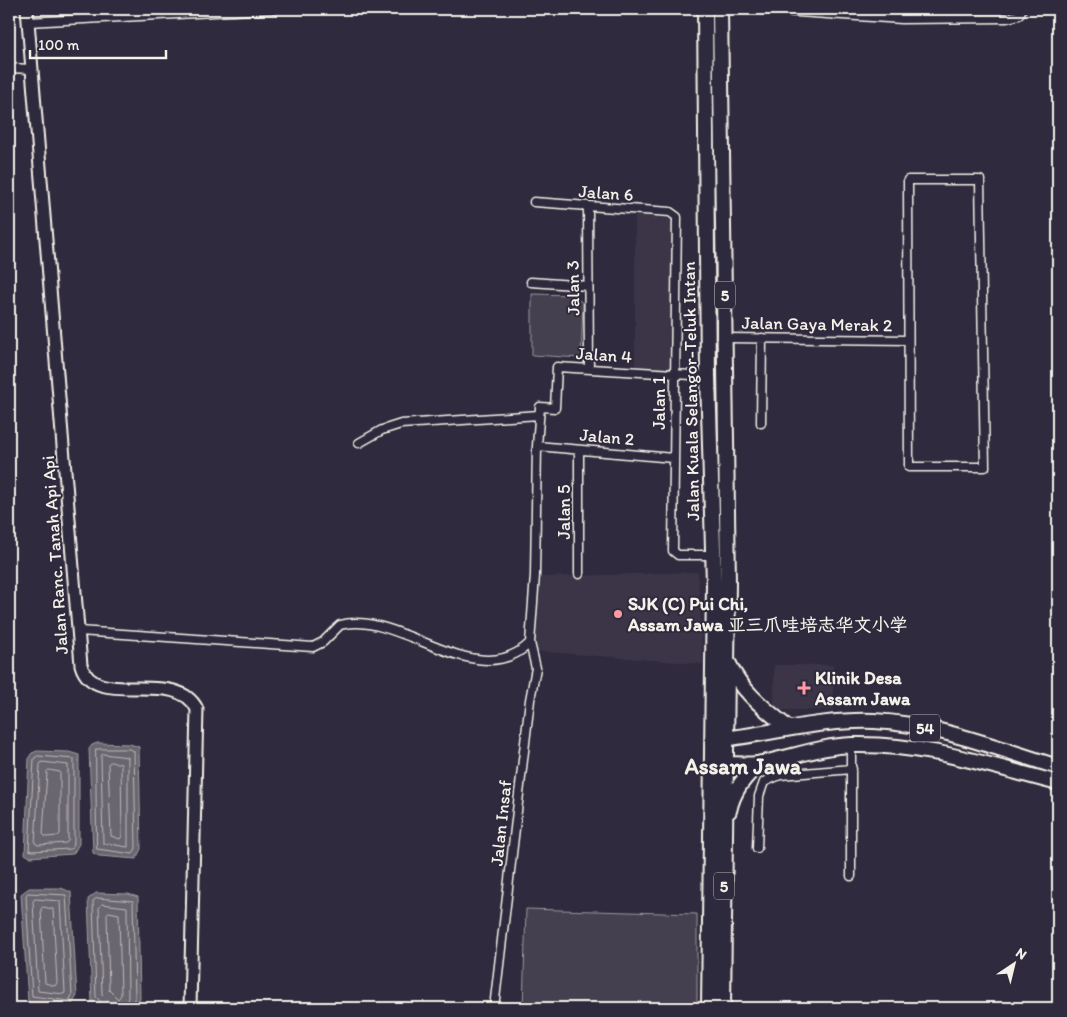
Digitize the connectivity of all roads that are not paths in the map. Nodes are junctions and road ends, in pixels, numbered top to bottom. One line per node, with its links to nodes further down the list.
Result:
1 (27, 9): 7 (street, Jalan Ranc. Tanah Api Api)
2 (273, 9): 7 (street)
3 (705, 9): 20 (highway, Jalan Kuala Selangor-Teluk Intan / 5)
4 (720, 9): 15 (highway, Jalan Kuala Selangor-Teluk Intan / 5)
5 (753, 9): 6 (street)
6 (1022, 9)
7 (28, 22): 9 (street, Jalan Ranc. Tanah Api Api)
8 (9, 68): 9 (street)
9 (32, 69): 29 (street, Jalan Ranc. Tanah Api Api)
10 (534, 202): 11 (street, Jalan 6)
11 (588, 207): 12 (street, Jalan 6); 14 (street, Jalan 3)
12 (676, 214): 19 (street, Jalan 1)
13 (531, 282): 14 (street)
14 (588, 286): 18 (street, Jalan 3)
15 (726, 338): 16 (street, Jalan Gaya Merak 2); 31 (highway, Jalan Kuala Selangor-Teluk Intan / 5)
16 (762, 338): 17 (street, Jalan Gaya Merak 2); 22 (street)
17 (908, 340): 17 (street)
18 (589, 369): 19 (street, Jalan 4); 21 (street, Jalan 4)
19 (674, 374): 20 (street, Jalan 4); 26 (street, Jalan 1)
20 (708, 376): 27 (highway, Jalan Kuala Selangor-Teluk Intan / 5)
21 (539, 416): 23 (street); 24 (street, Jalan Insaf)
22 (761, 423)
23 (359, 443)
24 (537, 446): 25 (street, Jalan 2); 30 (street, Jalan Insaf)
25 (579, 450): 26 (street, Jalan 2); 28 (street, Jalan 5)
26 (674, 458): 27 (street, Jalan 1)
27 (713, 555): 34 (highway, Jalan Kuala Selangor-Teluk Intan / 5)
28 (579, 574)
29 (80, 631): 30 (street); 44 (street, Jalan Ranc. Tanah Api Api)
30 (530, 643): 45 (street, Jalan Insaf)
31 (727, 661): 32 (highway); 33 (highway, Jalan Kuala Selangor-Teluk Intan / 5)
32 (787, 728): 33 (highway, 54); 38 (highway, 54)
33 (725, 733): 34 (highway, 54); 37 (highway, 5)
34 (711, 740): 37 (highway, Jalan Kuala Selangor-Teluk Intan / 5)
35 (852, 745): 36 (highway, 54); 39 (street); 40 (highway, 54)
36 (761, 763): 37 (highway, 54); 41 (highway)
37 (716, 767): 41 (highway, 5); 46 (highway, 5)
38 (1058, 767)
39 (852, 769): 42 (street); 43 (street)
40 (1058, 783)
41 (725, 828): 47 (highway, 5)
42 (757, 848)
43 (851, 876)
44 (190, 1008)
45 (494, 1008)
46 (709, 1008)
47 (723, 1008)

